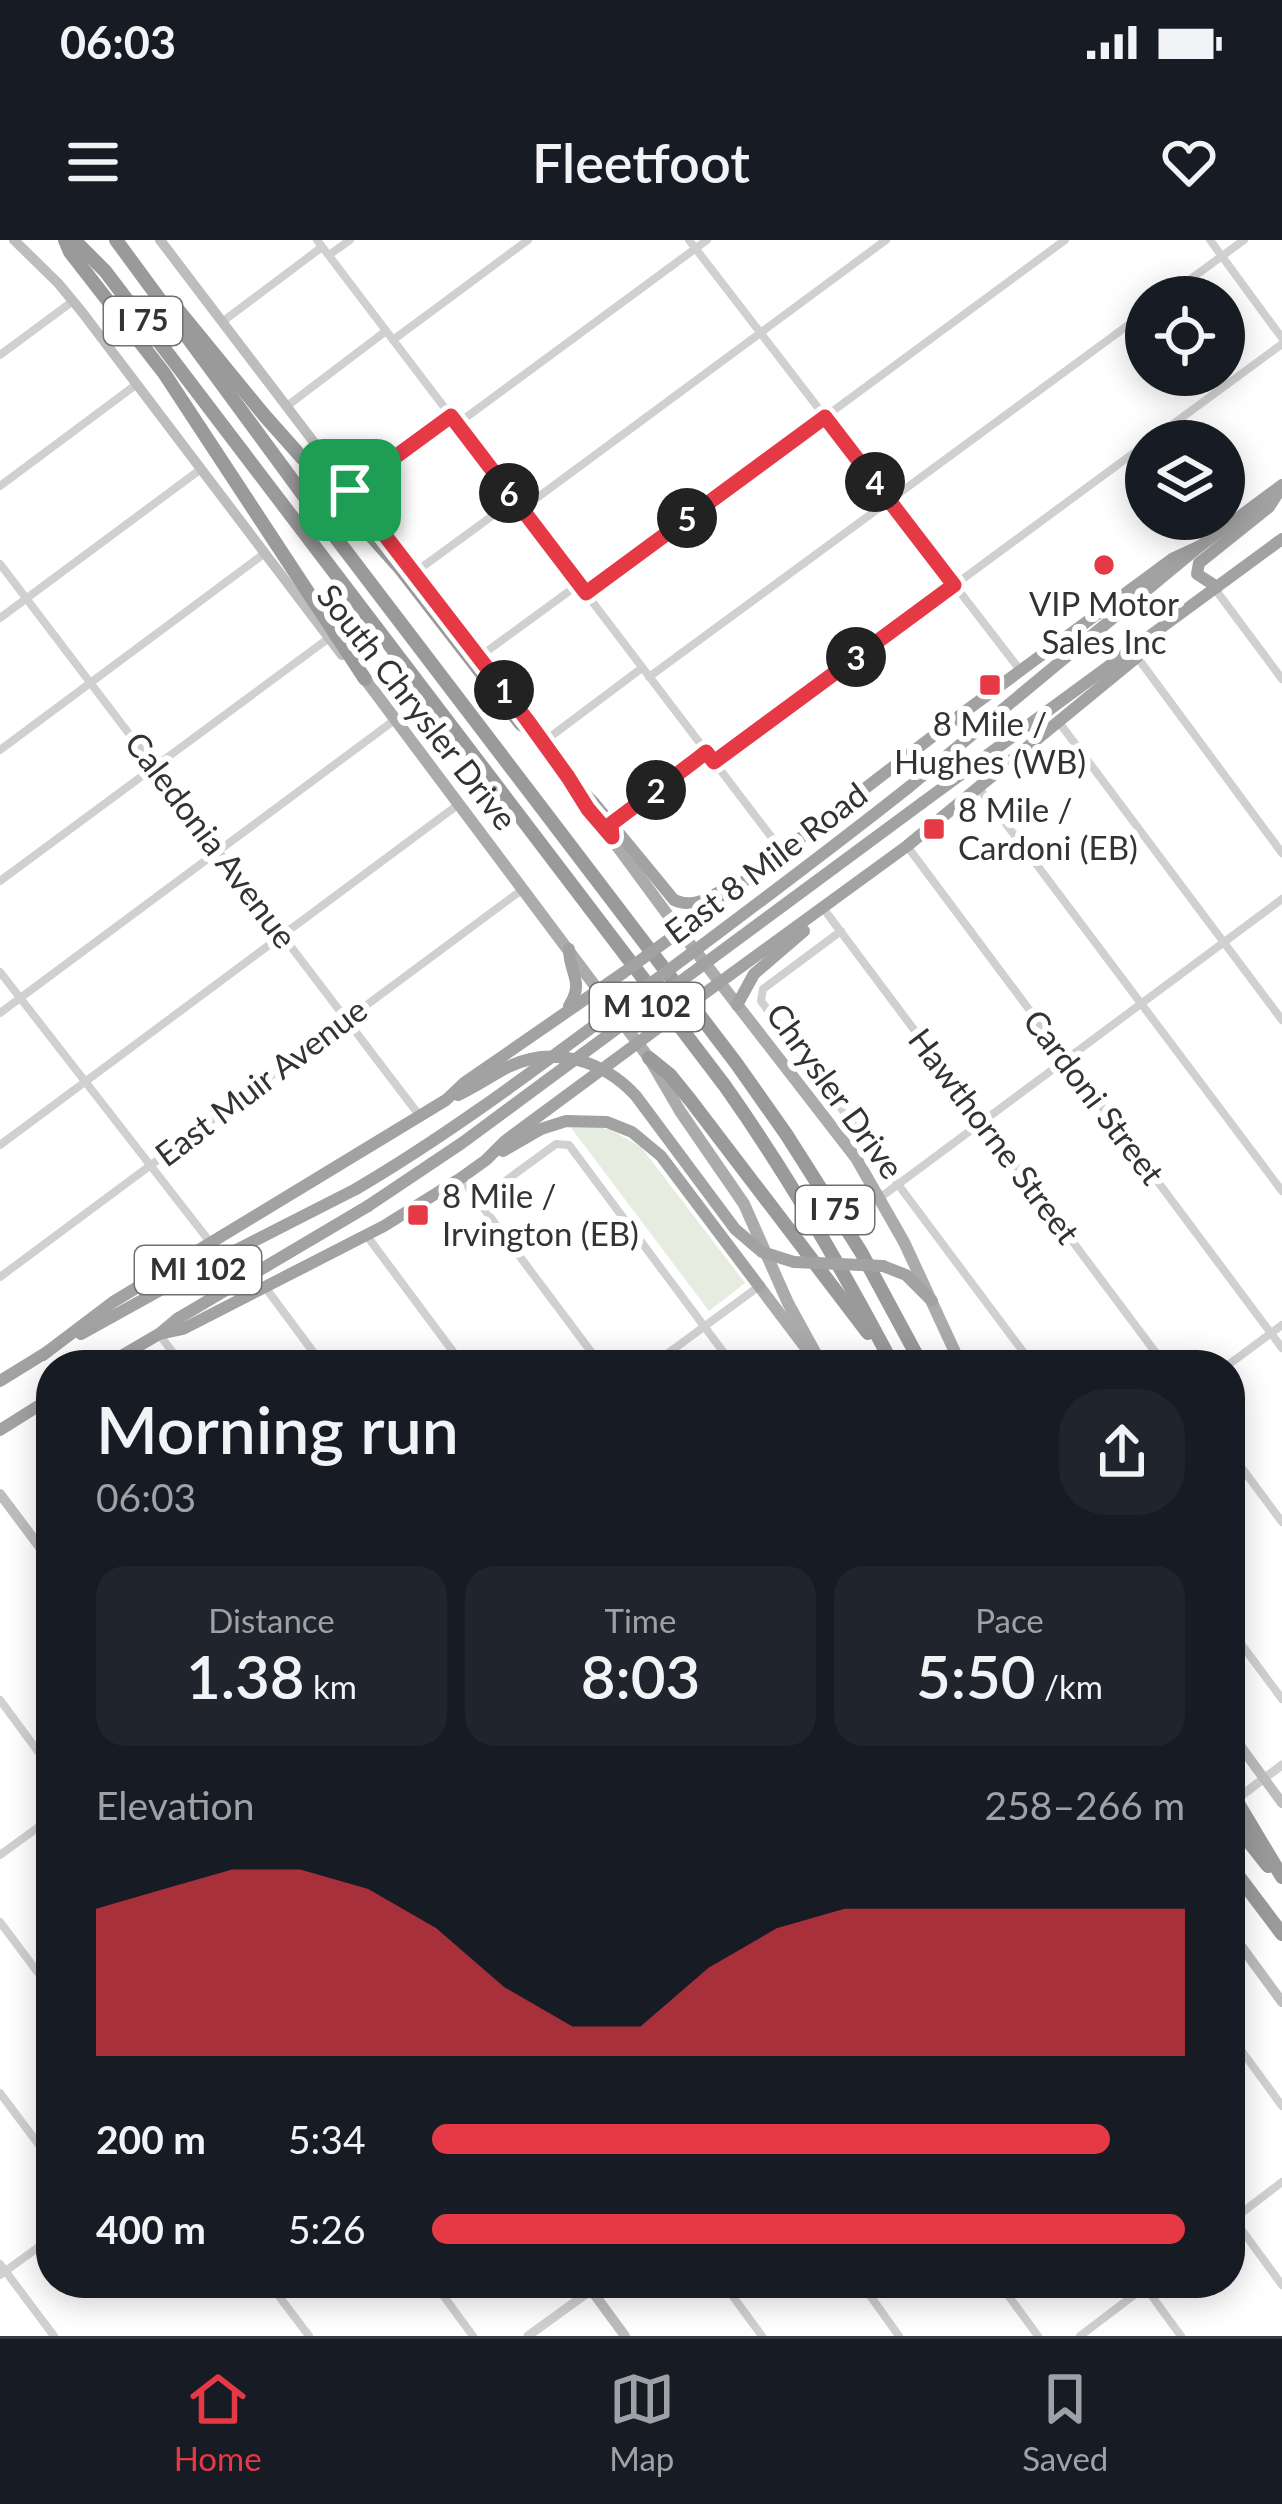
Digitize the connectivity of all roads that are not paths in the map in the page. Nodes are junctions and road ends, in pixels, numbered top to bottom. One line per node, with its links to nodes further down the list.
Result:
1 (14, 240): 17 (main road, South Chrysler Drive)
2 (70, 240): 55 (highway); 135 (highway, I 75)
3 (116, 240): 14 (highway, I 75)
4 (160, 240): 18 (main road)
5 (350, 240): 13 (street)
6 (528, 240): 21 (street)
7 (707, 240): 12 (street)
8 (886, 240): 20 (street)
9 (1065, 240): 26 (street)
10 (1210, 240): 15 (street)
11 (1244, 240): 15 (street)
12 (692, 244): 20 (street); 27 (street)
13 (323, 247): 18 (street); 21 (street)
14 (127, 253): 60 (highway); 136 (highway, I 75)
15 (1222, 256): 16 (street); 22 (street)
16 (1195, 276)
17 (73, 301): 23 (street); 24 (main road, South Chrysler Drive)
18 (223, 322): 25 (main road)
19 (1125, 328): 35 (street)
20 (760, 333): 26 (street); 36 (street)
21 (390, 336): 25 (street); 27 (street)
22 (1282, 341): 28 (street)
23 (0, 355)
24 (136, 385): 30 (main road, South Chrysler Drive); 31 (street)
25 (286, 406): 33 (main road)
26 (825, 417): 35 (street); 45 (street)
27 (454, 420): 33 (street); 34 (street)
28 (1177, 420)
29 (1125, 459): 43 (street)
30 (201, 469): 39 (main road, South Chrysler Drive); 46 (street)
31 (0, 486)
32 (1282, 486): 38 (highway, East 8 Mile Road / M 102); 44 (highway)
33 (350, 490): 41 (main road)
34 (514, 500): 36 (street); 41 (street)
35 (890, 501): 43 (street); 54 (street)
36 (522, 509): 42 (street)
37 (1280, 539): 44 (highway, East 8 Mile Road / M 102)
38 (1200, 546): 53 (highway); 106 (highway, East 8 Mile Road / M 102, bridge)
39 (265, 553): 48 (main road, South Chrysler Drive); 57 (street)
40 (0, 564): 46 (street, Caledonia Avenue)
41 (414, 573): 51 (main road)
42 (579, 584): 45 (street); 51 (street)
43 (954, 585): 53 (street); 63 (street)
44 (1216, 588): 49 (highway, East 8 Mile Road / M 102); 56 (street)
45 (586, 593): 52 (street)
46 (26, 598): 47 (street); 57 (street, Caledonia Avenue)
47 (0, 618)
48 (329, 638): 55 (main road, South Chrysler Drive); 64 (street)
49 (1146, 641): 50 (highway, East 8 Mile Road); 110 (highway, East 8 Mile Road / M 102, bridge)
50 (1137, 657): 59 (highway, East 8 Mile Road); 72 (street)
51 (478, 658): 60 (main road)
52 (642, 668): 54 (street); 60 (street)
53 (1020, 671): 71 (highway)
54 (649, 677): 62 (street)
55 (365, 679): 58 (main road, South Chrysler Drive)
56 (1282, 679)
57 (90, 682): 61 (street); 64 (street, Caledonia Avenue)
58 (396, 719): 67 (main road, South Chrysler Drive); 70 (street)
59 (1058, 721): 66 (highway, East 8 Mile Road); 81 (street)
60 (537, 737): 65 (main road)
61 (0, 750)
62 (706, 752): 63 (street); 68 (street)
63 (714, 762): 71 (street)
64 (154, 766): 70 (street, Caledonia Avenue); 74 (street)
65 (568, 777): 68 (highway)
66 (978, 787): 69 (highway, East 8 Mile Road); 87 (street)
67 (459, 804): 75 (main road, South Chrysler Drive); 79 (street)
68 (611, 830): 73 (highway); 80 (main road, Chrysler Drive)
69 (907, 845): 77 (highway, East 8 Mile Road); 95 (street, Cardoni Street)
70 (218, 851): 79 (street, Caledonia Avenue); 86 (street)
71 (783, 852): 73 (highway)
72 (1282, 853)
73 (759, 872): 80 (highway)
74 (0, 881)
75 (523, 889): 82 (main road, South Chrysler Drive); 91 (street, East Muir Avenue)
76 (1282, 899): 81 (street)
77 (824, 908): 78 (street, Hawthorne Street); 84 (highway, East 8 Mile Road); 88 (highway)
78 (841, 931): 100 (street, Hawthorne Street); 105 (street)
79 (283, 935): 91 (street, Caledonia Avenue); 97 (street)
80 (674, 935): 84 (main road, Chrysler Drive); 85 (highway, bridge)
81 (1224, 942): 87 (street); 92 (street)
82 (569, 949): 85 (main road, South Chrysler Drive); 89 (highway)
83 (0, 972): 86 (street)
84 (720, 982): 88 (main road, Chrysler Drive); 93 (highway, East 8 Mile Road, bridge)
85 (599, 988): 89 (highway); 93 (main road, South Chrysler Drive)
86 (20, 998): 90 (street); 97 (street)
87 (1142, 1003): 95 (street); 107 (street)
88 (737, 1005): 108 (main road, Chrysler Drive)
89 (565, 1012): 98 (highway)
90 (0, 1013)
91 (346, 1019): 99 (street, Caledonia Avenue); 103 (street, East Muir Avenue)
92 (1282, 1020)
93 (638, 1042): 94 (main road); 96 (highway, East 8 Mile Road)
94 (650, 1058): 113 (main road); 134 (highway)
95 (1066, 1059): 100 (street); 120 (street, Cardoni Street)
96 (602, 1069): 98 (highway); 102 (highway, East 8 Mile Road); 113 (highway)
97 (85, 1081): 101 (street); 103 (street)
98 (446, 1100): 99 (highway)
99 (420, 1117): 112 (highway)
100 (982, 1120): 105 (street); 139 (street, Hawthorne Street)
101 (0, 1144)
102 (482, 1163): 104 (highway); 115 (highway)
103 (150, 1165): 112 (street); 114 (street, East Muir Avenue)
104 (461, 1178): 109 (street); 111 (highway)
105 (897, 1185): 108 (street); 138 (street)
106 (356, 1190): 124 (highway, East 8 Mile Road / MI 102)
107 (1282, 1191)
108 (880, 1197): 117 (main road, Chrysler Drive)
109 (478, 1201): 119 (street); 129 (street)
110 (368, 1206): 121 (highway, MI 102)
111 (366, 1234): 116 (highway); 128 (street)
112 (210, 1242): 123 (highway)
113 (768, 1254): 117 (highway, bridge); 133 (main road)
114 (0, 1277)
115 (759, 1286): 119 (street); 132 (main road)
116 (265, 1287): 121 (highway); 127 (street)
117 (932, 1301): 137 (main road, Chrysler Drive)
118 (1282, 1324): 120 (street)
119 (704, 1327): 130 (street); 131 (street)
120 (1271, 1333): 122 (street, Cardoni Street); 140 (street)
121 (159, 1334): 125 (highway); 126 (street)
122 (1282, 1348)
123 (50, 1350)
124 (52, 1350)
125 (132, 1350)
126 (171, 1350)
127 (311, 1350)
128 (452, 1350)
129 (590, 1350)
130 (673, 1350)
131 (722, 1350)
132 (808, 1350)
133 (812, 1350)
134 (882, 1350)
135 (885, 1350)
136 (914, 1350)
137 (954, 1350)
138 (1023, 1350)
139 (1154, 1350)
140 (1245, 1352)
141 (36, 1359): 142 (highway, East 8 Mile Road)
142 (0, 1381)
143 (36, 1407): 144 (highway)
144 (0, 1430)
145 (1245, 1473): 147 (street)
146 (0, 1494): 148 (main road)
147 (1282, 1522)
148 (36, 1542)
149 (1245, 1649): 151 (street)
150 (0, 1700): 152 (street)
151 (1282, 1700)
152 (36, 1749)
153 (1245, 1752): 155 (main road)
154 (1282, 1765): 155 (street)
155 (1264, 1778): 156 (street, bridge); 157 (main road)
156 (1245, 1793)
157 (1282, 1803)
158 (1245, 1816): 162 (highway)
159 (36, 1829): 161 (street)
160 (1245, 1836): 162 (highway)
161 (0, 1855)
162 (1282, 1881)
163 (1245, 1884): 165 (highway)
164 (0, 1922): 167 (street)
165 (1282, 1934)
166 (1245, 1951): 168 (main road)
167 (36, 1970)
168 (1282, 2002)
169 (1245, 2055): 171 (street)
170 (0, 2093): 172 (street)
171 (1282, 2106)
172 (36, 2141)
173 (1282, 2182): 174 (street)
174 (1245, 2208)
175 (1245, 2236): 178 (street)
176 (36, 2248): 177 (street)
177 (2, 2270): 188 (street)
178 (1282, 2285)
179 (280, 2298): 189 (street)
180 (445, 2298): 190 (street)
181 (577, 2298): 191 (street)
182 (601, 2298): 192 (main road)
183 (734, 2298): 193 (street)
184 (872, 2298): 194 (street)
185 (1010, 2298): 195 (street)
186 (1128, 2298): 196 (street)
187 (1155, 2298): 197 (street)
188 (54, 2336)
189 (309, 2336)
190 (473, 2336)
191 (528, 2336)
192 (625, 2336)
193 (762, 2336)
194 (899, 2336)
195 (1038, 2336)
196 (1080, 2336)
197 (1181, 2336)

